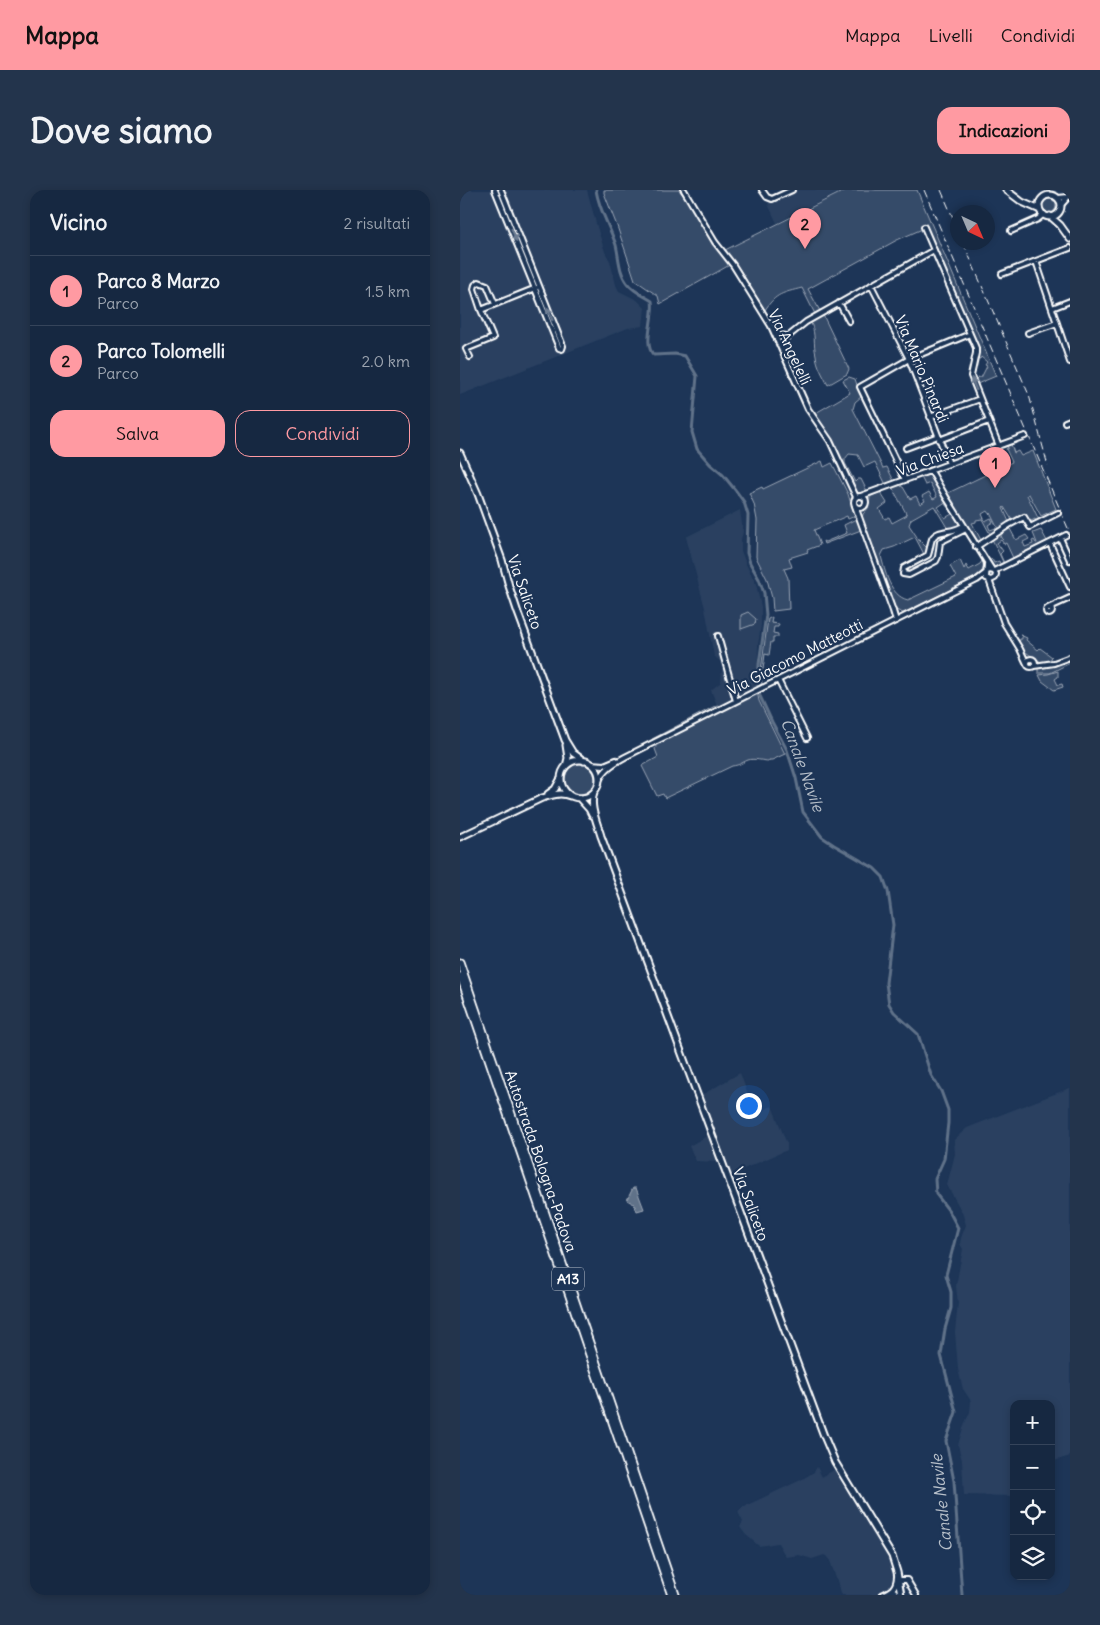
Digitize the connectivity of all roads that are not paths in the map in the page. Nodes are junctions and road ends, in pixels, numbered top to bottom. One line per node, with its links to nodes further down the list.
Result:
1 (495, 190): 24 (street, one-way to 24)
2 (500, 190): 24 (street)
3 (692, 190): 7 (street)
4 (762, 190): 5 (street)
5 (792, 190)
6 (1006, 190): 11 (main road)
7 (685, 191): 30 (street, Via Angelelli)
8 (1070, 196): 9 (street); 12 (street)
9 (1058, 198): 10 (main road); 12 (main road)
10 (1041, 200): 11 (main road); 14 (main road)
11 (1027, 204): 14 (main road)
12 (1060, 206): 13 (main road)
13 (1058, 212): 14 (main road); 15 (main road)
14 (1044, 214): 15 (main road); 17 (street)
15 (1060, 225): 18 (main road)
16 (924, 226): 20 (street)
17 (1012, 231)
18 (1069, 236)
19 (1070, 248): 21 (street)
20 (934, 250): 23 (street); 34 (street)
21 (1036, 261): 22 (street); 28 (street)
22 (1002, 274)
23 (871, 285): 26 (street); 38 (street, Via Mario Pinardi)
24 (537, 287): 24 (street, one-way to 24); 27 (street)
25 (1070, 300): 28 (street)
26 (839, 303): 31 (street); 35 (street)
27 (495, 304): 29 (street); 29 (street)
28 (1052, 308): 32 (street)
29 (481, 310): 37 (street)
30 (767, 320): 35 (street); 36 (street, Via Angelelli)
31 (849, 321)
32 (1057, 323): 33 (street); 39 (street)
33 (1028, 333)
34 (970, 334): 38 (street); 41 (street, one-way to 34)
35 (787, 336): 36 (street); 40 (street)
36 (778, 340): 40 (street, Via Angelelli)
37 (470, 357)
38 (908, 359): 42 (street, Via Mario Pinardi); 51 (street)
39 (1070, 362)
40 (790, 371): 53 (street, Via Angelelli)
41 (980, 399): 42 (street); 43 (street)
42 (930, 417): 45 (street, Via Mario Pinardi)
43 (989, 421): 45 (street); 46 (street)
44 (1025, 436): 46 (street, Via Chiesa)
45 (939, 438): 47 (street); 49 (street, Via Mario Pinardi)
46 (999, 446): 49 (street, Via Chiesa)
47 (906, 448)
48 (460, 454): 89 (main road, Via Saliceto)
49 (949, 464): 50 (street, Via Chiesa)
50 (931, 470): 51 (street, Via Chiesa); 59 (street)
51 (905, 480): 52 (street, Via Chiesa)
52 (871, 493): 53 (street, Via Chiesa); 54 (street, Via Chiesa)
53 (859, 497): 54 (street); 55 (street)
54 (866, 499): 56 (street)
55 (855, 506): 56 (street); 58 (street)
56 (862, 509): 58 (street)
57 (1058, 513): 65 (street)
58 (859, 517): 76 (street)
59 (964, 528): 62 (street); 63 (street); 65 (street)
60 (1066, 535): 69 (street, Via Giacomo Matteotti)
61 (1062, 540): 67 (street)
62 (932, 544): 63 (street); 66 (street)
63 (939, 546): 68 (street)
64 (1051, 546): 72 (street)
65 (976, 547): 69 (street)
66 (928, 555): 68 (street); 68 (street)
67 (1070, 560)
68 (933, 563)
69 (992, 573): 70 (street, Via Giacomo Matteotti); 71 (street); 71 (street, Via Giacomo Matteotti); 73 (street)
70 (977, 580): 71 (street, Via Giacomo Matteotti); 77 (street, Via Giacomo Matteotti)
71 (988, 580): 73 (street)
72 (1070, 587)
73 (993, 590): 80 (street)
74 (1070, 598): 75 (street)
75 (1062, 602): 75 (street)
76 (893, 611): 77 (street); 78 (street)
77 (901, 618): 78 (street, Via Giacomo Matteotti)
78 (896, 621): 86 (street, Via Giacomo Matteotti)
79 (718, 636): 87 (street)
80 (1020, 649): 82 (street); 83 (street)
81 (1070, 657): 84 (street)
82 (1033, 660): 83 (street); 84 (street); 85 (street)
83 (1027, 664): 85 (street)
84 (1046, 664): 85 (street)
85 (1034, 666)
86 (778, 680): 87 (street, Via Giacomo Matteotti); 88 (street)
87 (736, 701): 90 (street, Via Giacomo Matteotti)
88 (807, 738)
89 (565, 740): 91 (main road, Via Saliceto); 93 (main road, Via Saliceto)
90 (625, 757): 92 (street, Via Giacomo Matteotti); 95 (street, Via Giacomo Matteotti)
91 (584, 761): 92 (main road, Via Saliceto); 93 (main road)
92 (591, 764): 95 (main road)
93 (566, 767): 94 (main road, Via Saliceto)
94 (561, 777): 97 (main road); 98 (main road)
95 (599, 781): 96 (main road, Via Saliceto)
96 (594, 792): 99 (main road); 100 (main road, Via Saliceto)
97 (570, 796): 98 (main road); 99 (main road)
98 (542, 798): 101 (main road)
99 (579, 798): 100 (main road, Via Saliceto)
100 (601, 836): 104 (main road, Via Saliceto)
101 (460, 837)
102 (460, 962): 108 (highway, Autostrada Bologna-Padova / A13)
103 (460, 976): 107 (highway, Autostrada Bologna-Padova / A13)
104 (897, 1572): 105 (main road, Via Saliceto); 106 (street)
105 (899, 1580): 110 (main road, Via Saliceto); 111 (street)
106 (891, 1591): 109 (street); 110 (street, Via Saliceto)
107 (671, 1595)
108 (676, 1595)
109 (882, 1595)
110 (899, 1595)
111 (916, 1595)

